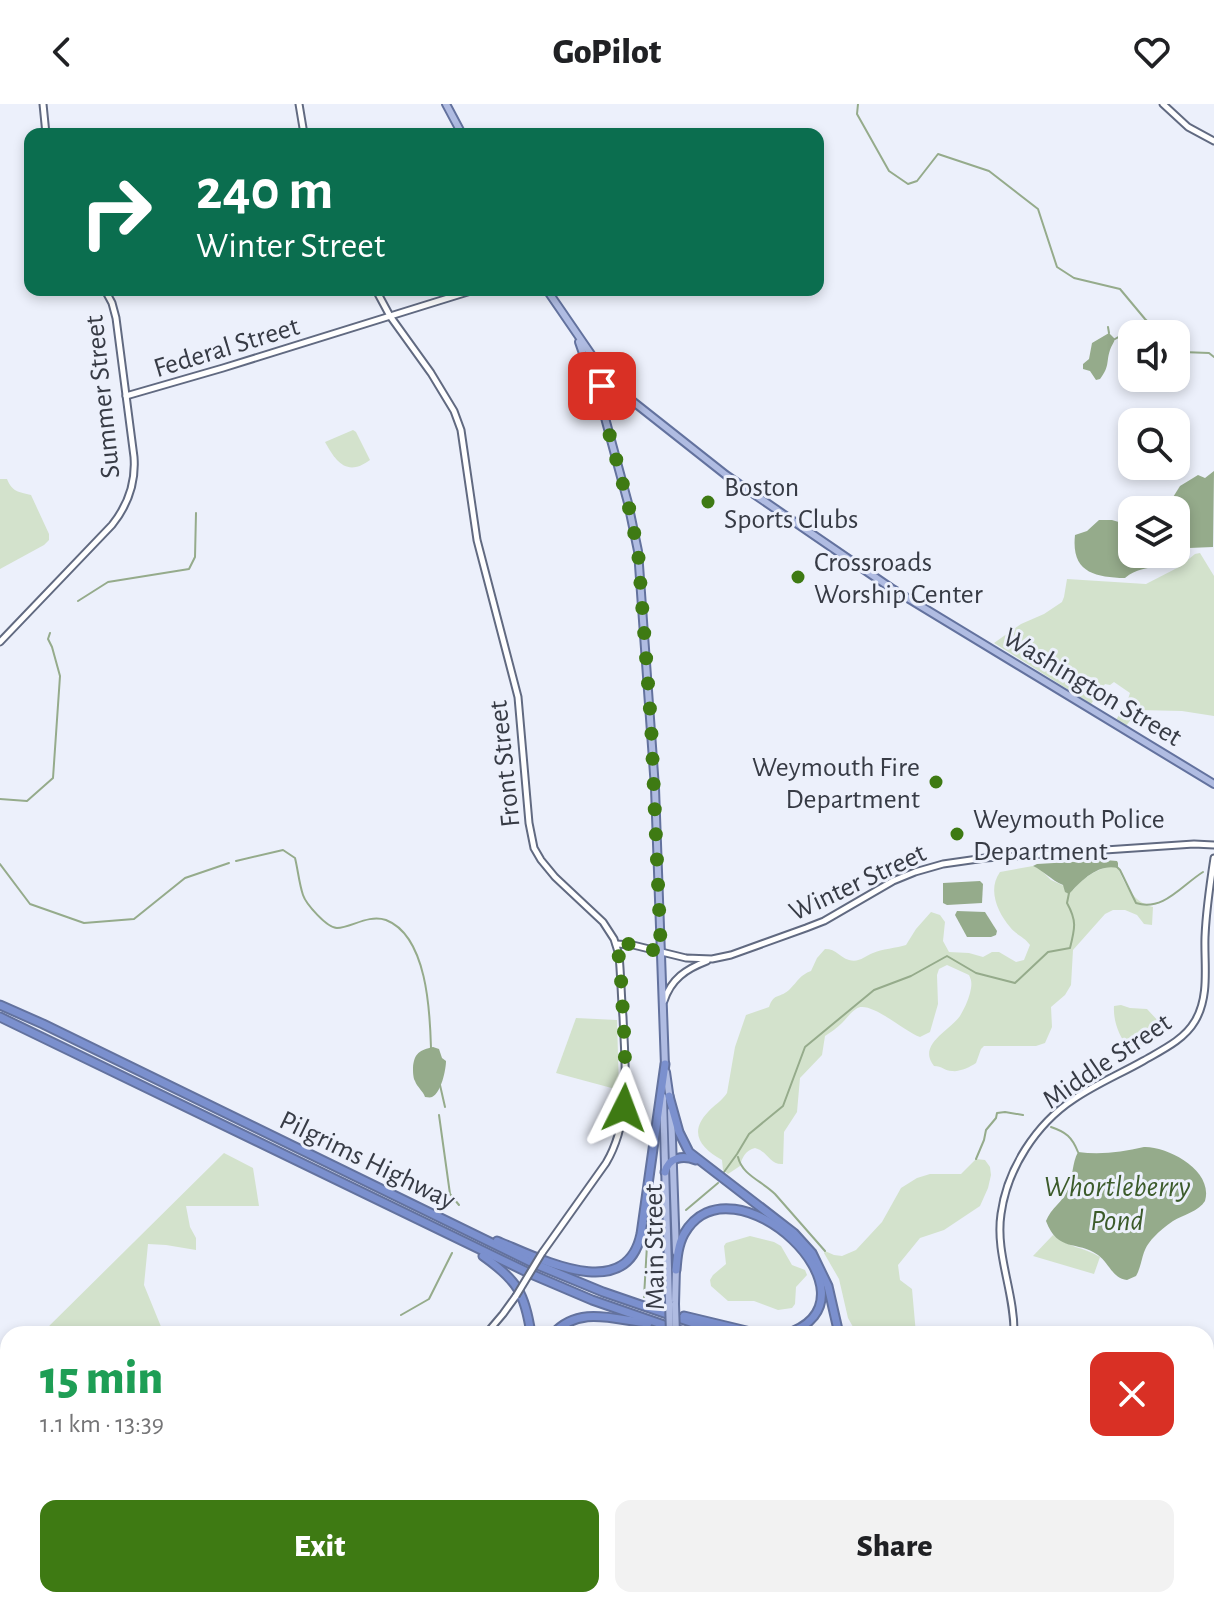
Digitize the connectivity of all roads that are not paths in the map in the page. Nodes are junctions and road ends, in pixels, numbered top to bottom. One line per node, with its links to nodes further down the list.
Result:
1 (43, 104): 5 (street)
2 (299, 104): 6 (street)
3 (446, 104): 7 (main road)
4 (1163, 104): 8 (street)
5 (45, 128)
6 (303, 128)
7 (459, 128)
8 (1214, 141)
9 (108, 296): 17 (street, Summer Street)
10 (379, 296): 13 (street, Front Street)
11 (455, 296): 13 (street, Federal Street)
12 (551, 296): 14 (main road, Washington Street)
13 (390, 316): 17 (street, Federal Street); 23 (street, Front Street)
14 (574, 331): 15 (main road, Washington Street); 16 (main road)
15 (605, 373): 16 (main road); 18 (main road, Main Street); 20 (main road, Washington Street)
16 (596, 389): 18 (main road)
17 (126, 396): 19 (street, Summer Street)
18 (601, 403): 24 (main road, Main Street)
19 (0, 642)
20 (1214, 784)
21 (1214, 845): 25 (street, Winter Street)
22 (1214, 858): 50 (street, Middle Street)
23 (616, 944): 24 (street, Winter Street); 40 (street, Front Street, bridge)
24 (661, 952): 25 (street, Winter Street); 27 (main road, Main Street)
25 (712, 959): 27 (street)
26 (0, 1005): 34 (highway, Pilgrims Highway)
27 (663, 1005): 29 (main road, Main Street)
28 (0, 1017): 35 (highway, Pilgrims Highway)
29 (665, 1064): 30 (main road, Main Street); 33 (main road, Main Street); 34 (highway)
30 (669, 1096): 31 (main road, Main Street); 32 (highway)
31 (673, 1159): 32 (highway); 33 (highway); 36 (main road, Main Street)
32 (701, 1163): 49 (highway)
33 (665, 1172): 38 (main road, Main Street)
34 (445, 1221): 37 (highway, Pilgrims Highway)
35 (440, 1231): 39 (highway, Pilgrims Highway); 41 (highway)
36 (676, 1270): 38 (main road, Main Street); 48 (highway)
37 (627, 1301): 46 (highway, Pilgrims Highway); 47 (highway)
38 (672, 1303): 44 (main road, Main Street, bridge); 45 (main road, Main Street, bridge)
39 (663, 1325): 42 (highway); 43 (highway, Pilgrims Highway)
40 (493, 1326)
41 (529, 1326)
42 (563, 1326)
43 (666, 1326)
44 (671, 1326)
45 (675, 1326)
46 (701, 1326)
47 (727, 1326)
48 (803, 1326)
49 (837, 1326)
50 (1014, 1326)

